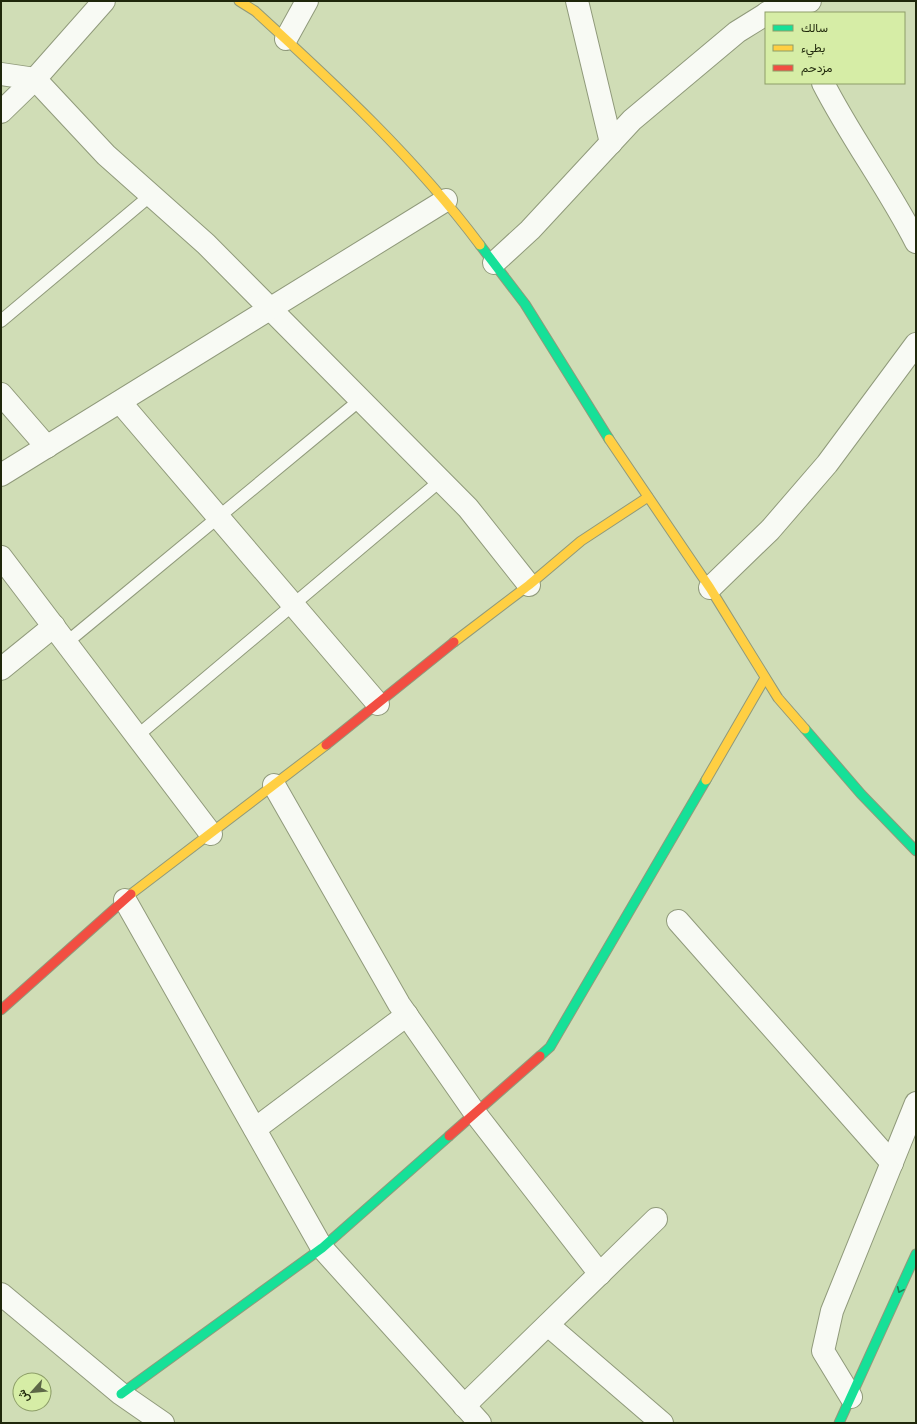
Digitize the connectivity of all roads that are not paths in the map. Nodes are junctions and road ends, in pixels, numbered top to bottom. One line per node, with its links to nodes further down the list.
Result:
1 (104, 1): 10 (street)
2 (240, 1): 8 (street)
3 (307, 1): 8 (street)
4 (577, 1): 13 (street)
5 (810, 1): 6 (street)
6 (778, 9)
7 (765, 16): 13 (street)
8 (286, 38): 15 (street)
9 (1, 74): 10 (street)
10 (35, 79): 12 (street); 14 (street)
11 (824, 84): 16 (street)
12 (1, 112)
13 (610, 143): 17 (street)
14 (151, 195): 18 (street); 19 (lane)
15 (446, 200): 17 (street); 18 (street)
16 (916, 242)
17 (494, 263): 27 (street)
18 (271, 310): 22 (street); 23 (street)
19 (1, 320)
20 (916, 344): 31 (street)
21 (1, 394): 24 (street)
22 (360, 400): 26 (street); 28 (lane)
23 (120, 402): 24 (street); 28 (street)
24 (47, 447): 25 (street)
25 (1, 475)
26 (440, 481): 30 (street); 32 (lane)
27 (648, 497): 30 (street); 31 (street)
28 (218, 517): 32 (street); 33 (lane)
29 (1, 557): 33 (street)
30 (529, 585): 36 (street)
31 (710, 588): 35 (street)
32 (293, 605): 36 (street); 37 (lane)
33 (60, 635): 34 (street); 37 (street)
34 (1, 669)
35 (765, 678): 40 (street); 46 (street)
36 (378, 704): 38 (street)
37 (137, 736): 39 (street)
38 (274, 786): 39 (street); 44 (street)
39 (211, 834): 41 (street)
40 (916, 851)
41 (125, 900): 43 (street); 47 (street)
42 (678, 921): 48 (street)
43 (1, 1010)
44 (406, 1015): 46 (street); 47 (street)
45 (916, 1103): 48 (street)
46 (475, 1113): 50 (street); 53 (street)
47 (255, 1129): 50 (street)
48 (892, 1163): 57 (street)
49 (656, 1219): 53 (street)
50 (322, 1248): 56 (street); 58 (street)
51 (916, 1254): 52 (street)
52 (913, 1266): 57 (street, one-way to 57)
53 (600, 1274): 55 (street)
54 (1, 1294): 56 (street)
55 (548, 1325): 58 (street); 61 (street)
56 (121, 1394): 59 (street)
57 (851, 1397): 62 (street)
58 (464, 1406): 60 (street)
59 (163, 1423)
60 (480, 1423)
61 (662, 1423)
62 (839, 1423)

